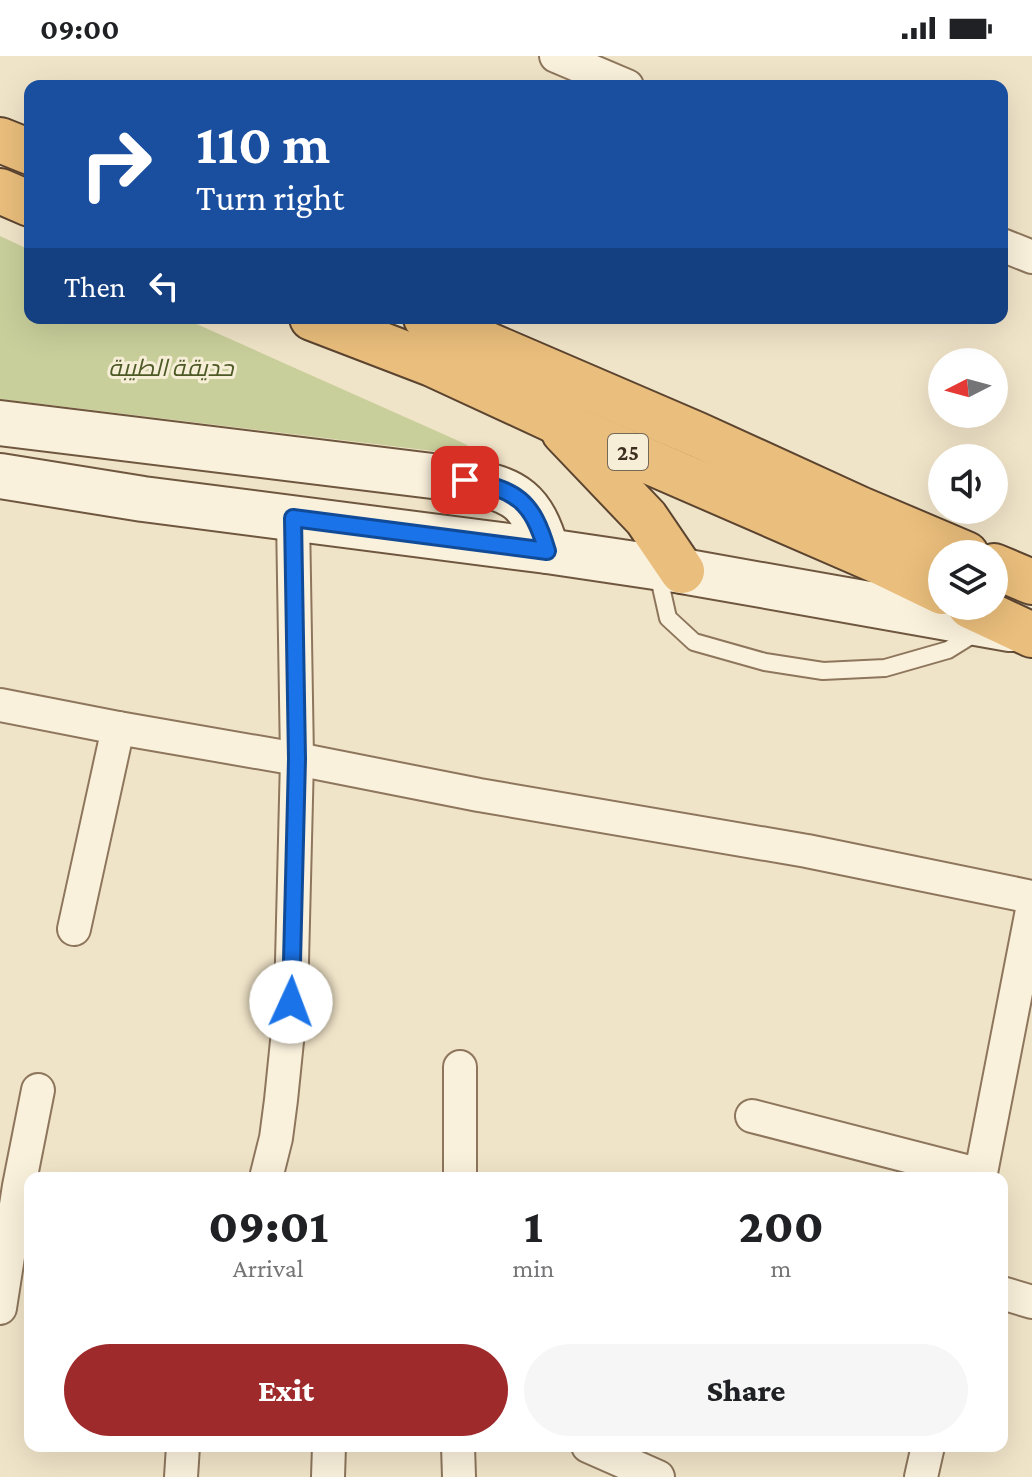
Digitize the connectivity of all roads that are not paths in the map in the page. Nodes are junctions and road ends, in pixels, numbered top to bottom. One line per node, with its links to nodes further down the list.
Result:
1 (556, 56): 2 (street)
2 (613, 80)
3 (0, 140): 4 (highway)
4 (24, 150)
5 (0, 191): 6 (highway)
6 (24, 201)
7 (1008, 247): 8 (street)
8 (1032, 257)
9 (328, 324): 11 (highway, 25)
10 (440, 324): 15 (highway, 25)
11 (551, 419): 17 (highway); 20 (highway, 25)
12 (0, 423): 16 (main road)
13 (0, 476): 14 (main road)
14 (293, 518): 16 (main road); 24 (street)
15 (933, 540)
16 (547, 551): 17 (main road)
17 (669, 569): 21 (main road); 21 (lane)
18 (1008, 572): 19 (highway)
19 (1032, 582)
20 (928, 585)
21 (1003, 624)
22 (0, 705): 23 (street)
23 (118, 728): 24 (street); 27 (street)
24 (297, 759): 25 (street); 31 (street)
25 (1032, 897)
26 (1032, 910): 34 (street)
27 (74, 929)
28 (460, 1067): 32 (street)
29 (38, 1090): 35 (street)
30 (752, 1116): 33 (street)
31 (268, 1172)
32 (460, 1172)
33 (962, 1172)
34 (982, 1172)
35 (16, 1186): 38 (street)
36 (1008, 1295): 37 (street)
37 (1032, 1302)
38 (0, 1308)
39 (183, 1452): 44 (street)
40 (329, 1452): 45 (street)
41 (458, 1452): 46 (street)
42 (602, 1452): 47 (street)
43 (927, 1452): 48 (street)
44 (181, 1477)
45 (328, 1477)
46 (459, 1477)
47 (658, 1477)
48 (921, 1477)

